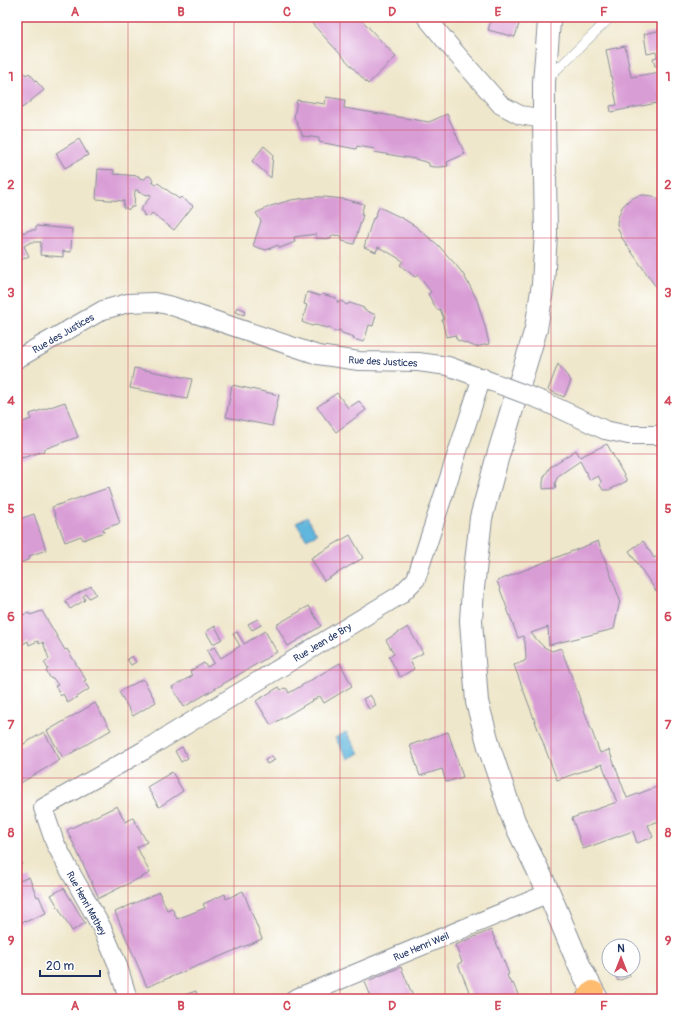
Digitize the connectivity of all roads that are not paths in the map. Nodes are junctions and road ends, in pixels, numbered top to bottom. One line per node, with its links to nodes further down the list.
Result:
1 (426, 17): 5 (street)
2 (550, 17): 4 (street)
3 (611, 17): 4 (lane)
4 (544, 82): 5 (street)
5 (544, 119): 10 (street)
6 (17, 359): 7 (street, Rue des Justices)
7 (489, 380): 8 (street, Rue des Justices, bridge); 9 (street, Rue Jean de Bry)
8 (662, 435)
9 (43, 808): 12 (street, Rue Henri Mathey)
10 (549, 894): 11 (street); 13 (street, Rue Henri Weil)
11 (593, 997)
12 (128, 999)
13 (294, 999)

